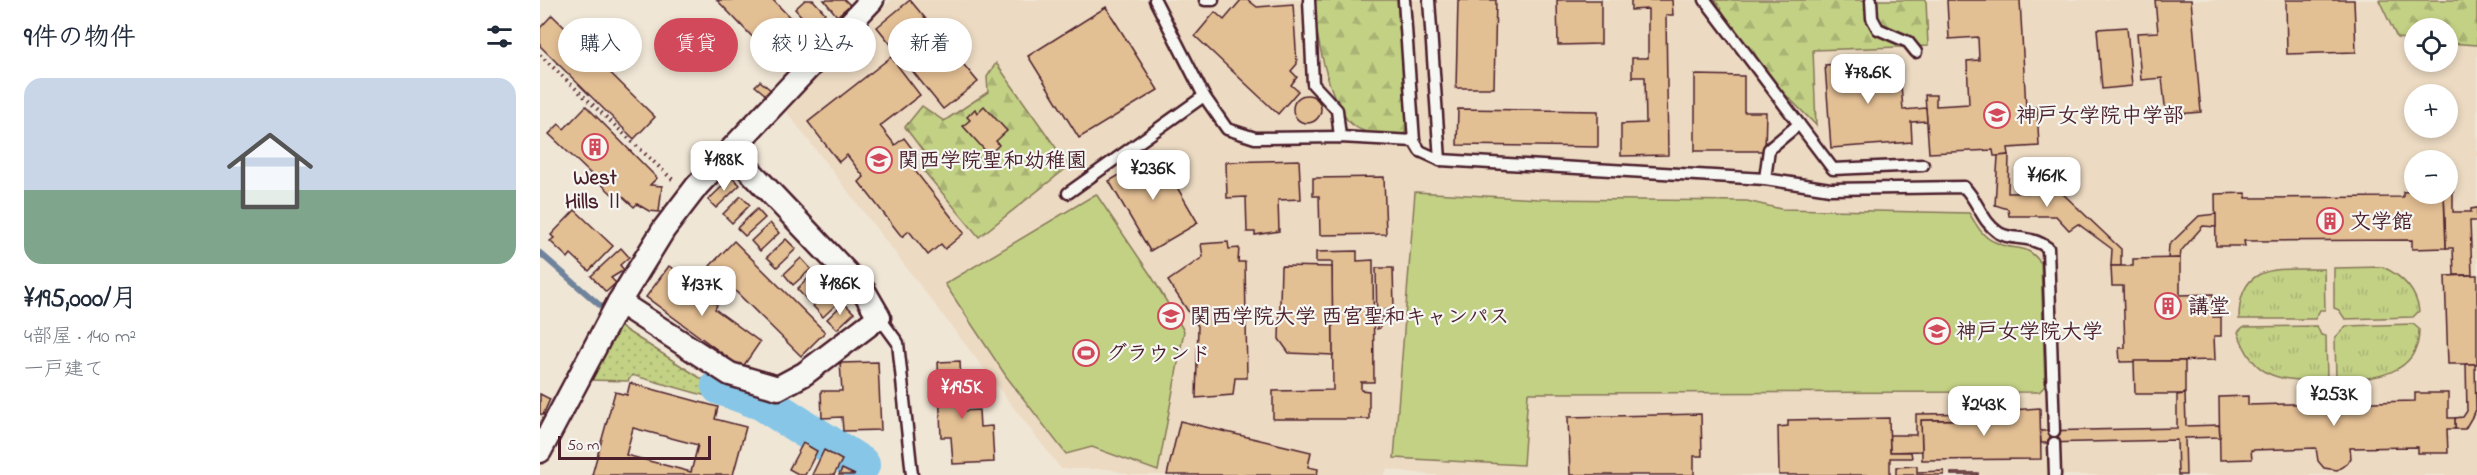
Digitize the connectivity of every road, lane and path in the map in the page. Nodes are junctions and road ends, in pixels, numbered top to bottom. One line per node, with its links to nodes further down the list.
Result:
1 (1155, 0): 12 (lane)
2 (1205, 0): 3 (lane)
3 (1213, 0)
4 (1309, 0): 14 (lane)
5 (1404, 0): 15 (lane)
6 (1429, 0): 17 (lane)
7 (1705, 0): 13 (lane)
8 (1870, 0): 10 (lane)
9 (867, 2): 16 (street)
10 (1916, 52)
11 (540, 55): 23 (path)
12 (1203, 96): 14 (lane); 22 (lane)
13 (1799, 124): 19 (lane); 20 (lane)
14 (1340, 137): 15 (lane)
15 (1414, 141): 17 (lane)
16 (732, 152): 23 (street); 25 (street)
17 (1440, 160): 20 (lane)
18 (1923, 165): 19 (lane)
19 (1833, 169): 21 (lane)
20 (1766, 179): 21 (lane)
21 (1830, 189): 28 (lane)
22 (1068, 193)
23 (690, 195): 24 (street)
24 (619, 302): 25 (street); 26 (street)
25 (879, 317): 27 (lane)
26 (540, 451)
27 (912, 475)
28 (2055, 475)

